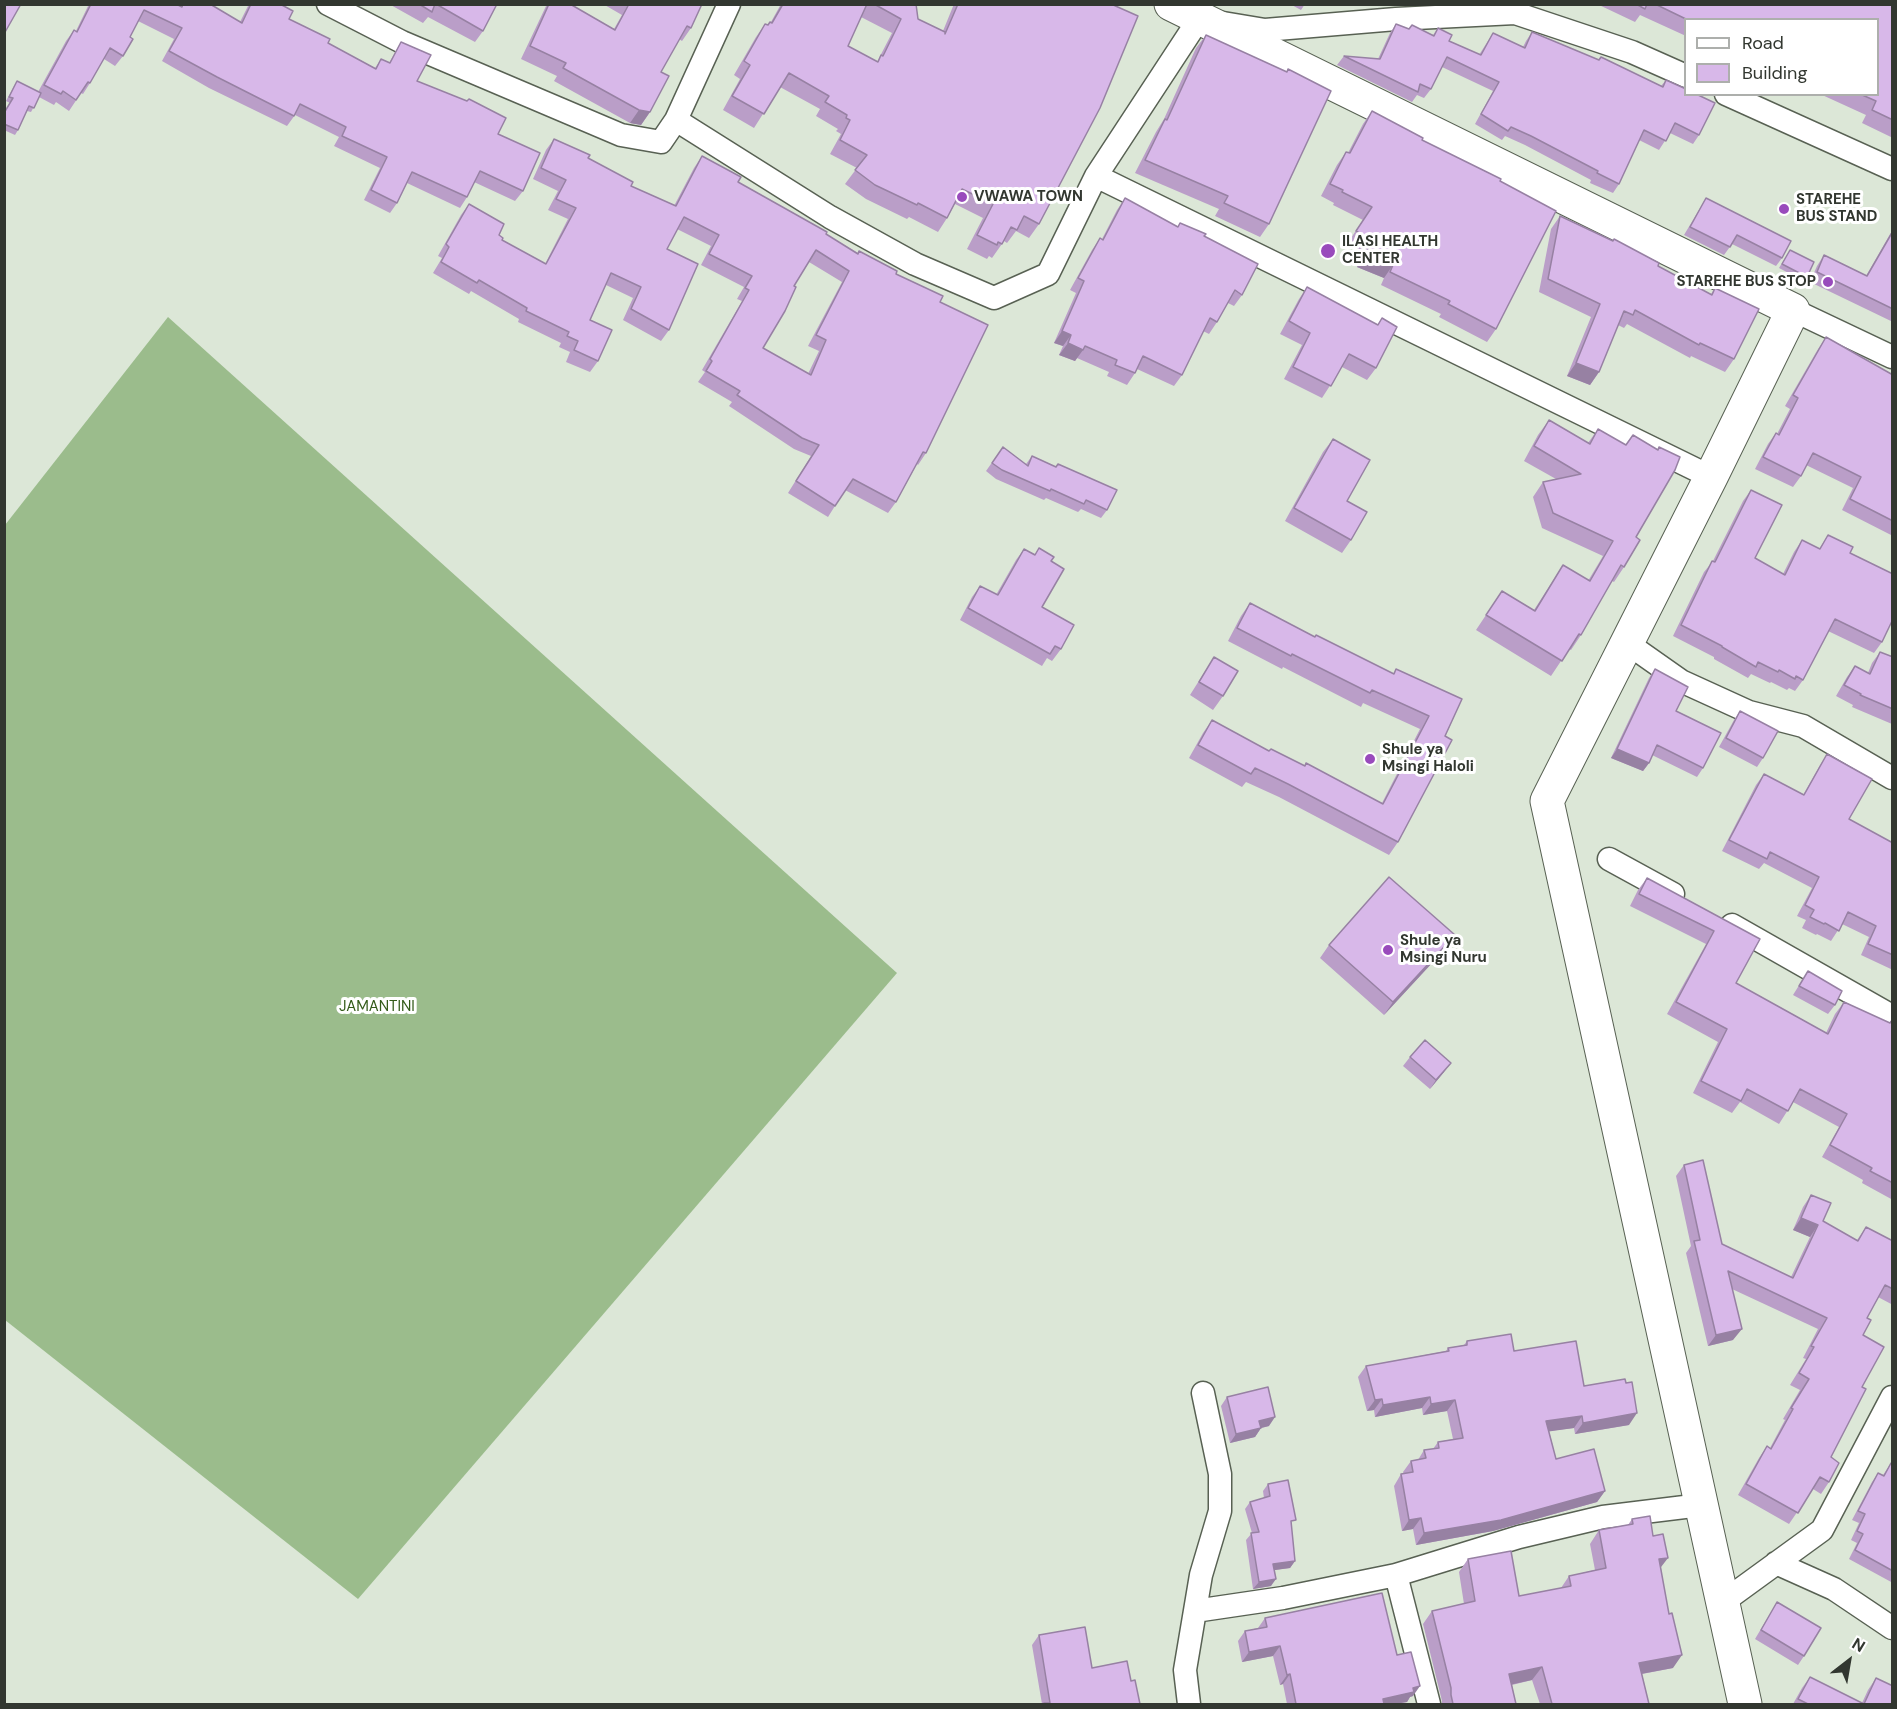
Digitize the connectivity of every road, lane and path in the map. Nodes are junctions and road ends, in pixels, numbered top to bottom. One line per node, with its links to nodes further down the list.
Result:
1 (328, 4): 6 (street)
2 (729, 4): 6 (street)
3 (1185, 12): 4 (street); 8 (street); 9 (street)
4 (1684, 75)
5 (1730, 96): 7 (street)
6 (676, 120): 8 (street)
7 (1893, 169)
8 (1096, 176): 11 (street)
9 (1793, 310): 10 (street); 11 (street)
10 (1893, 357)
11 (1711, 477): 12 (street)
12 (1627, 643): 13 (street); 20 (street)
13 (1893, 778)
14 (1609, 859): 15 (street)
15 (1690, 903)
16 (1710, 914): 17 (street)
17 (1893, 1016)
18 (1203, 1393): 24 (street)
19 (1893, 1397): 21 (street)
20 (1701, 1505): 22 (street); 23 (street)
21 (1776, 1563): 23 (street); 25 (street)
22 (1395, 1575): 24 (street); 27 (street)
23 (1723, 1602): 28 (street)
24 (1195, 1611): 26 (street)
25 (1893, 1628)
26 (1189, 1704)
27 (1429, 1704)
28 (1745, 1704)

